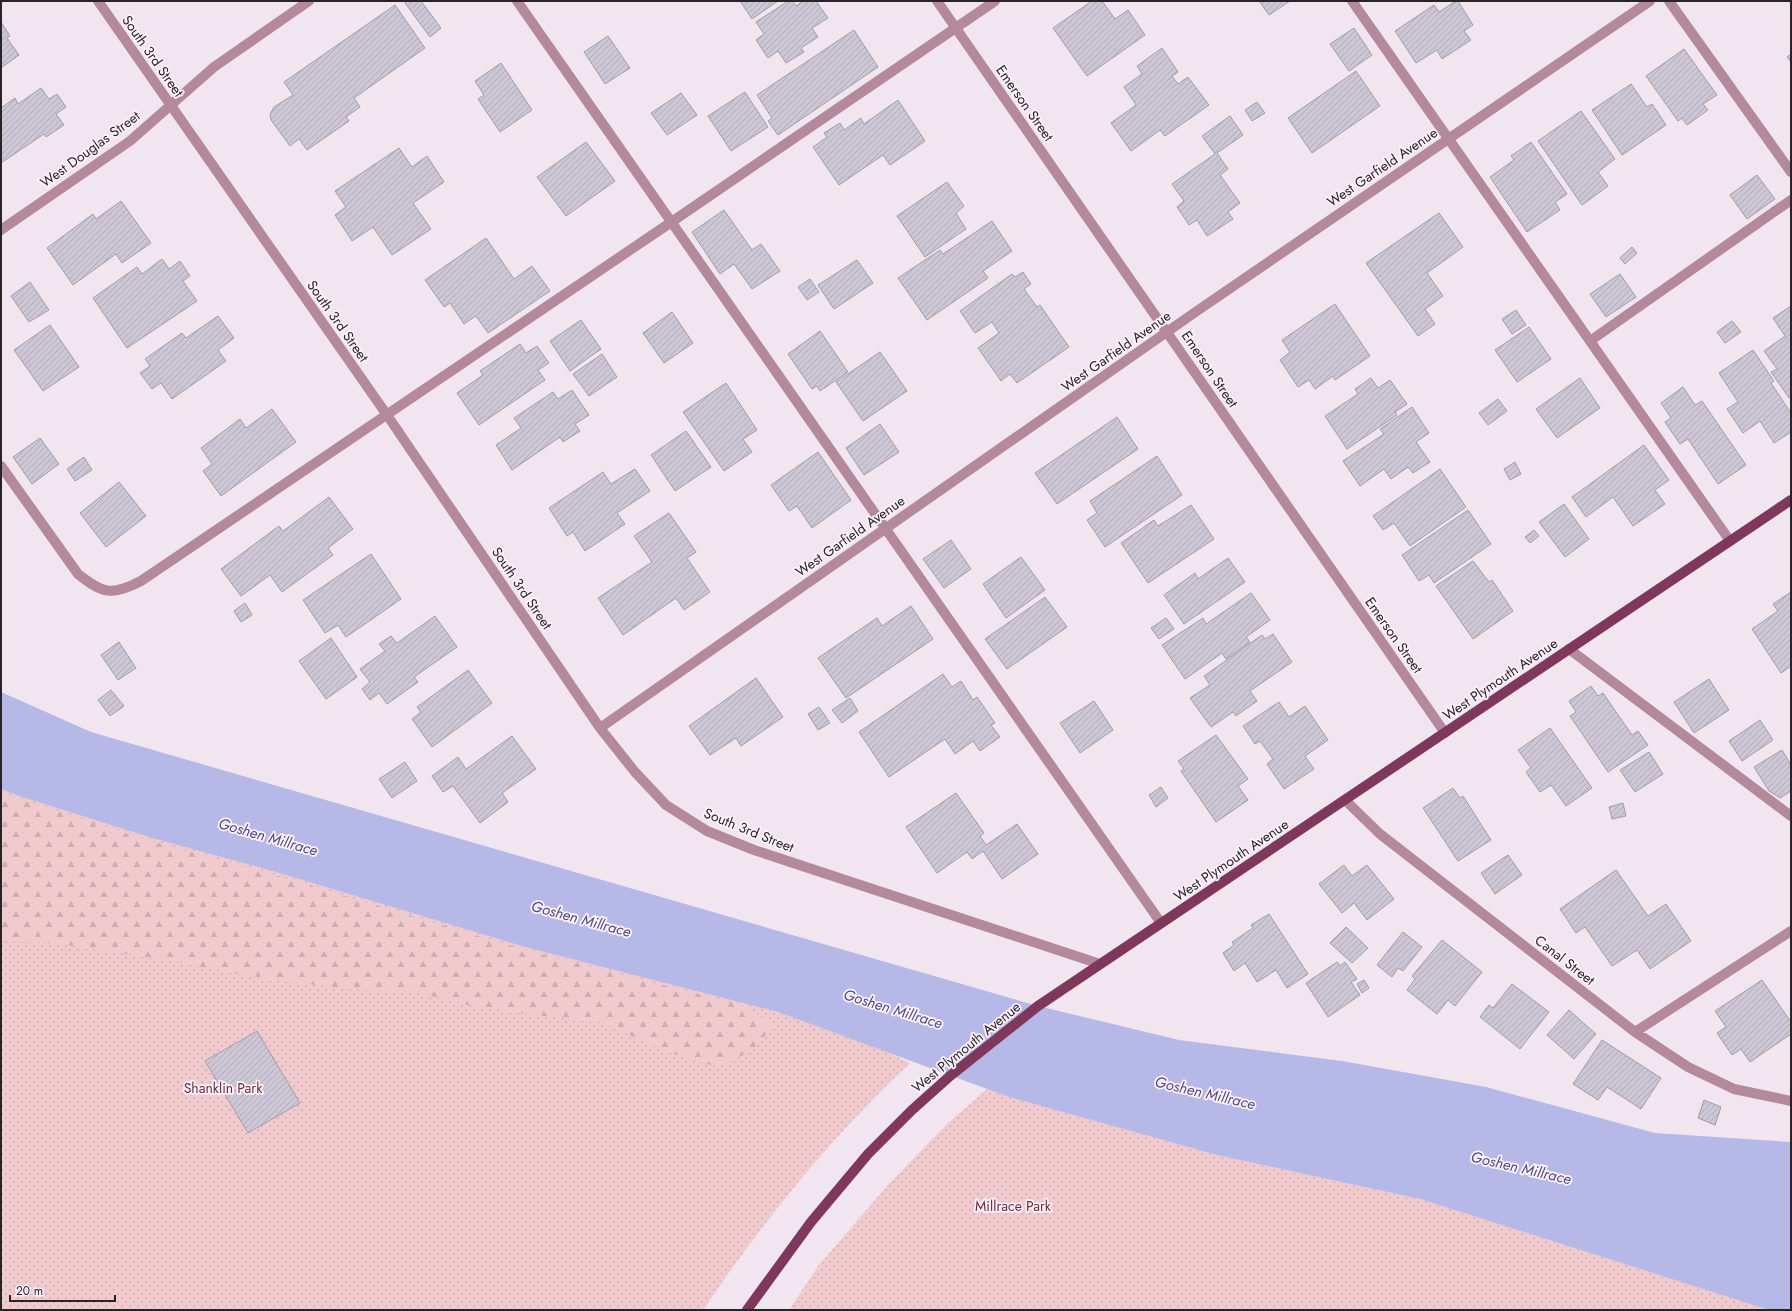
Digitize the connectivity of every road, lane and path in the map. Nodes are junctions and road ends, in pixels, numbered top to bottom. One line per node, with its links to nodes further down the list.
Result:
1 (98, 1): 10 (street, South 3rd Street)
2 (309, 1): 10 (street, West Douglas Street)
3 (517, 1): 14 (street)
4 (937, 1): 9 (street, Emerson Street)
5 (995, 1): 9 (street)
6 (1352, 1): 11 (street)
7 (1650, 1): 11 (street, West Garfield Avenue)
8 (1669, 1): 12 (street)
9 (956, 28): 14 (street); 16 (street, Emerson Street)
10 (170, 105): 15 (street, West Douglas Street); 18 (street, South 3rd Street)
11 (1448, 139): 16 (street, West Garfield Avenue); 17 (street)
12 (1791, 172)
13 (1791, 200): 17 (street)
14 (670, 223): 18 (street); 21 (street)
15 (1, 230)
16 (1167, 332): 21 (street, West Garfield Avenue); 25 (street, Emerson Street)
17 (1590, 340): 22 (street)
18 (387, 416): 19 (street); 24 (street, South 3rd Street)
19 (1, 466)
20 (1791, 500): 22 (main road, West Plymouth Avenue)
21 (886, 528): 24 (street, West Garfield Avenue); 28 (street)
22 (1730, 541): 23 (main road, West Plymouth Avenue)
23 (1569, 650): 25 (main road, West Plymouth Avenue); 27 (street)
24 (600, 728): 30 (street, South 3rd Street)
25 (1445, 733): 26 (main road, West Plymouth Avenue)
26 (1345, 800): 28 (main road, West Plymouth Avenue); 31 (street, Canal Street)
27 (1791, 816)
28 (1161, 923): 30 (main road, West Plymouth Avenue)
29 (1791, 931): 31 (street)
30 (1100, 964): 33 (main road, West Plymouth Avenue)
31 (1635, 1032): 32 (street, Canal Street)
32 (1791, 1101)
33 (747, 1310)

